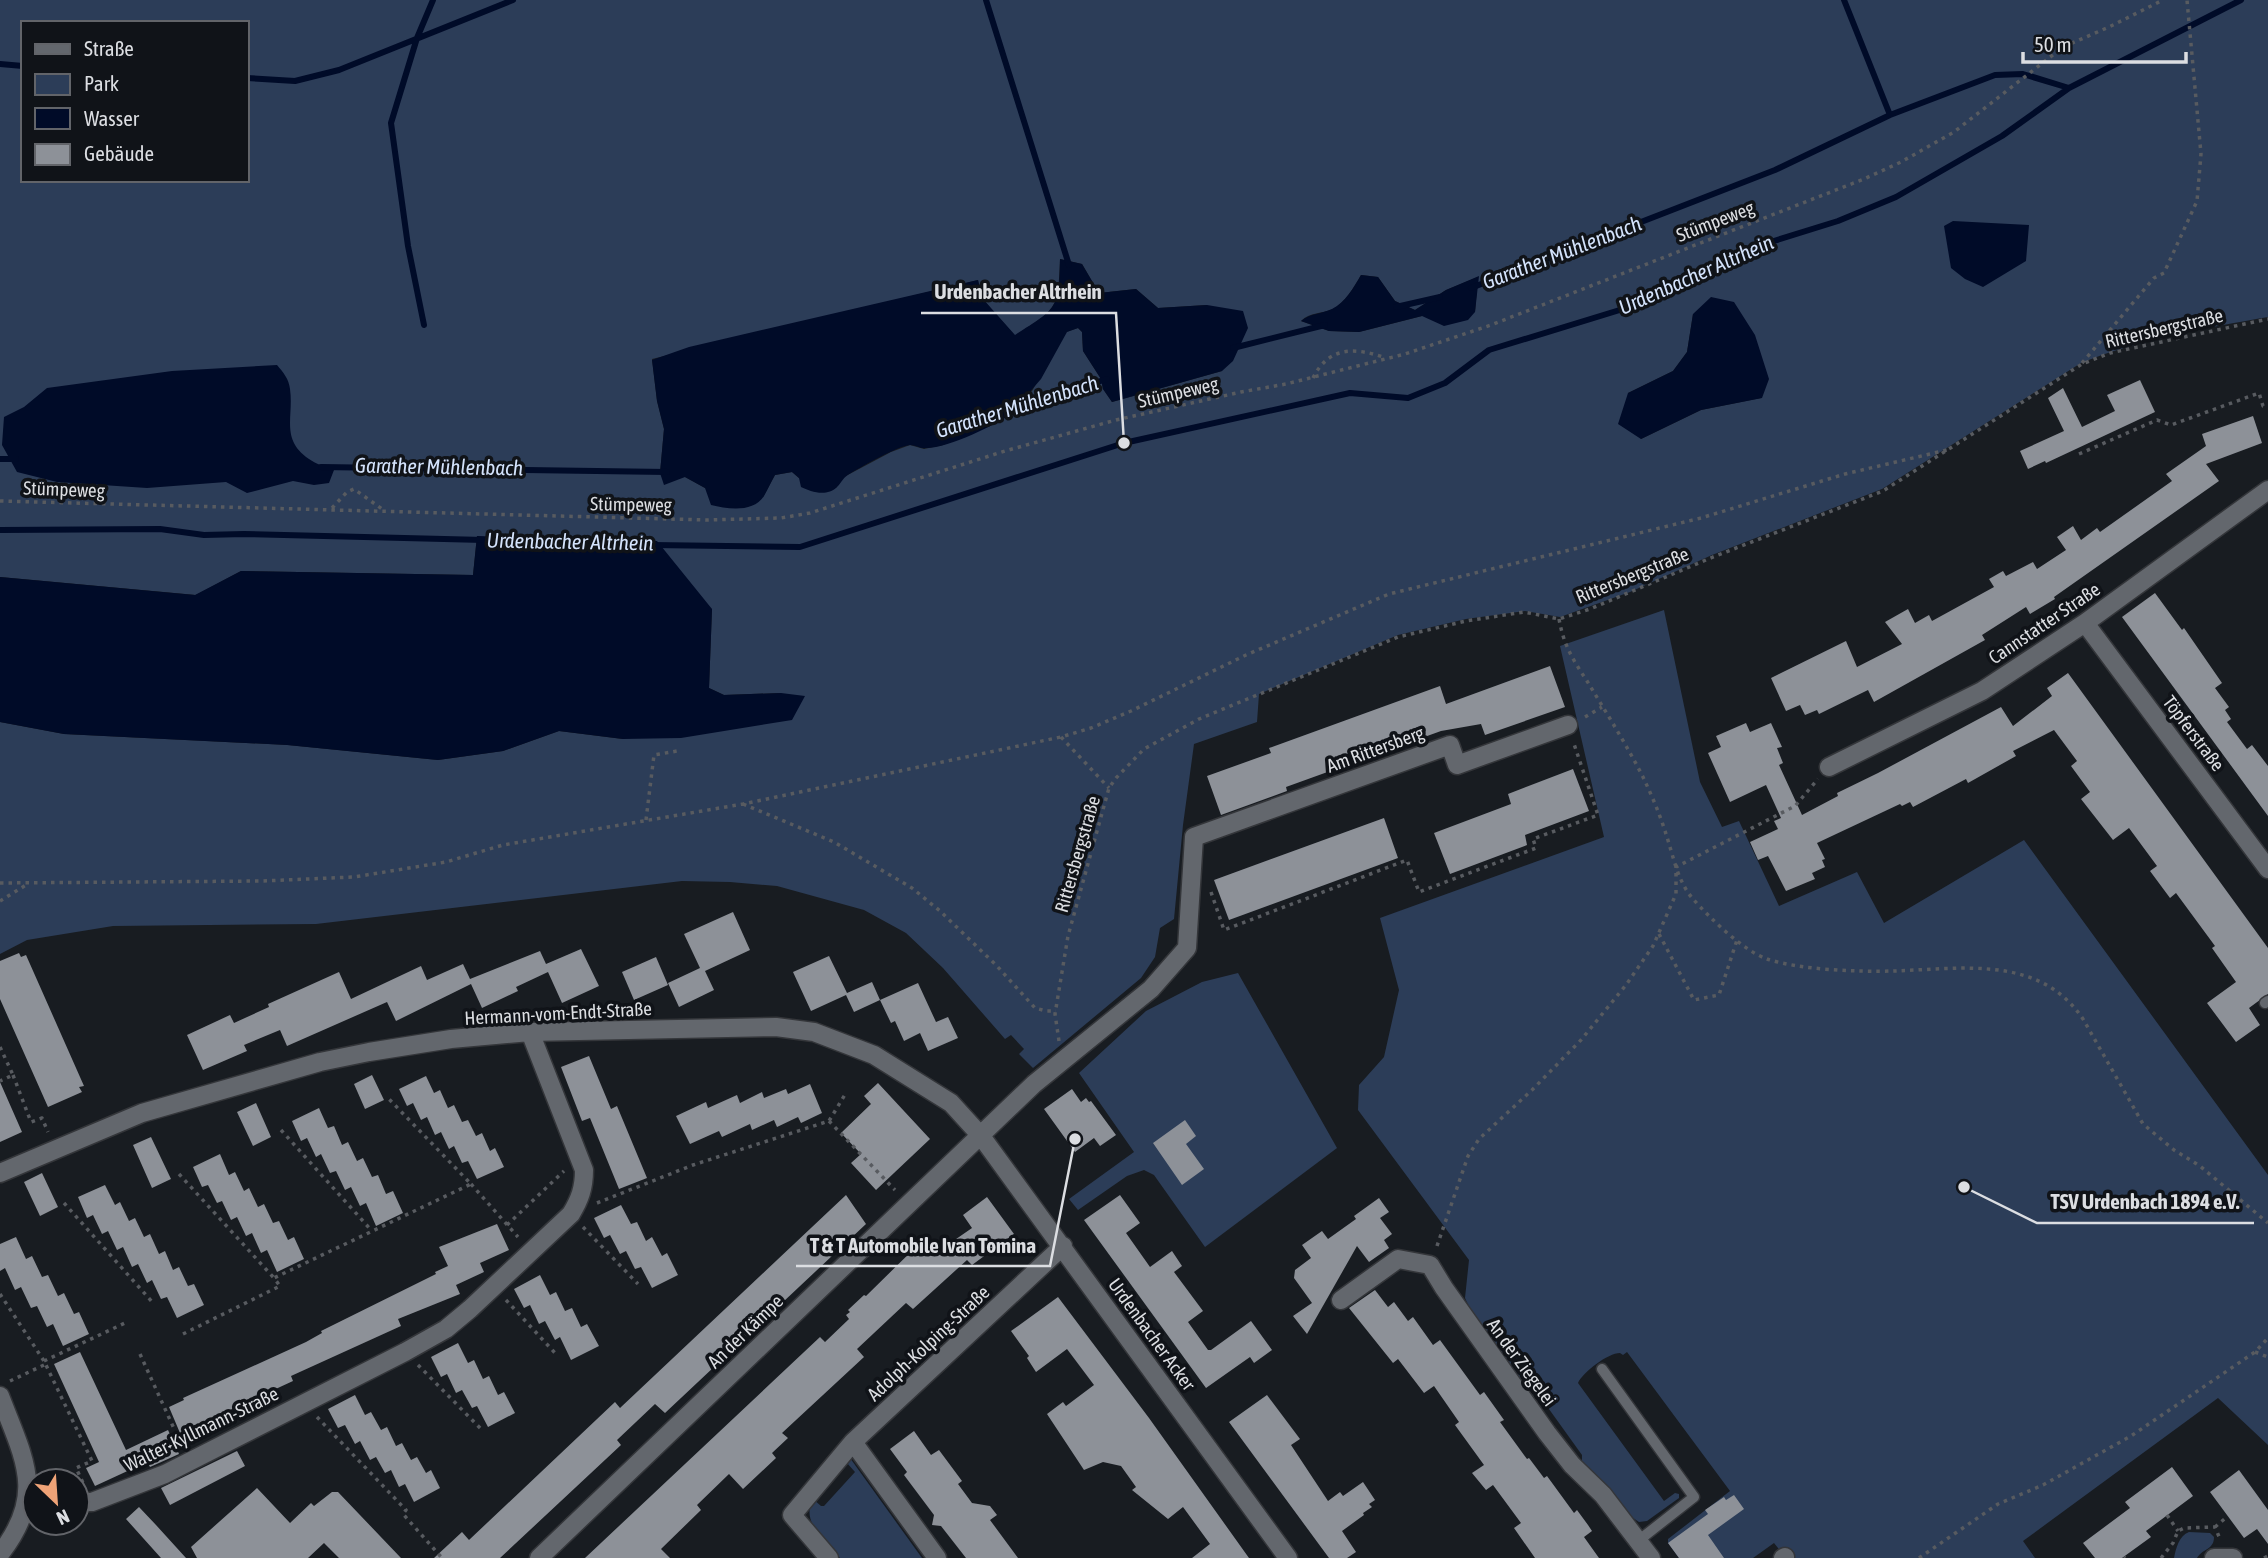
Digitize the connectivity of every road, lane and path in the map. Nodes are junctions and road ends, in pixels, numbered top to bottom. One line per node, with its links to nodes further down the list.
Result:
1 (2163, 0): 4 (path, Stümpeweg)
2 (2187, 2): 5 (path)
3 (2268, 318): 5 (path, Rittersbergstraße)
4 (1388, 359): 6 (path, Stümpeweg); 6 (path)
5 (2082, 364): 8 (path, Rittersbergstraße)
6 (1313, 378): 13 (path, Stümpeweg)
7 (2268, 407): 9 (path)
8 (1951, 449): 14 (path, Rittersbergstraße); 17 (path)
9 (2079, 454)
10 (2268, 490): 15 (street, Cannstatter Straße)
11 (0, 501): 12 (path, Stümpeweg)
12 (332, 508): 13 (path, Stümpeweg); 13 (path)
13 (384, 510)
14 (1559, 619): 20 (path, Rittersbergstraße); 24 (path)
15 (2085, 623): 19 (street, Cannstatter Straße); 23 (street, Töpferstraße)
16 (1568, 725): 28 (path); 34 (street, Am Rittersberg)
17 (1061, 737): 20 (path); 21 (path)
18 (677, 751): 22 (path)
19 (1829, 767): 24 (path)
20 (1109, 788): 31 (path, Rittersbergstraße)
21 (743, 804): 22 (path); 31 (path)
22 (646, 820): 26 (path)
23 (2267, 864)
24 (1676, 867): 29 (path); 30 (path)
25 (0, 883): 26 (path)
26 (28, 884): 27 (path)
27 (0, 901)
28 (1219, 914)
29 (1659, 934): 30 (path); 55 (path)
30 (1737, 940): 50 (path)
31 (1056, 1011): 34 (path, Rittersbergstraße)
32 (530, 1032): 41 (street, Hermann-vom-Endt-Straße); 42 (street, Hermann-vom-Endt-Straße); 43 (street, Walter-Kyllmann-Straße)
33 (0, 1047): 35 (path)
34 (1062, 1062): 41 (street, Am Rittersberg)
35 (13, 1075): 36 (path); 42 (path)
36 (0, 1081)
37 (846, 1093): 39 (path)
38 (388, 1098): 46 (path)
39 (829, 1121): 48 (path); 49 (path)
40 (281, 1130): 52 (path)
41 (981, 1136): 48 (street, An der Kämpe); 53 (street, Urdenbacher Acker)
42 (56, 1149): 44 (street, Hermann-vom-Endt-Straße)
43 (579, 1156): 49 (street, Walter-Kyllmann-Straße); 51 (path)
44 (0, 1173)
45 (179, 1174): 56 (path)
46 (471, 1184): 51 (path); 52 (path)
47 (64, 1203): 61 (path)
48 (908, 1204): 89 (street, An der Kämpe)
49 (571, 1214): 54 (street, Walter-Kyllmann-Straße); 57 (path)
50 (2268, 1223)
51 (507, 1225): 54 (path)
52 (372, 1231): 56 (path)
53 (1063, 1247): 76 (street, Adolph-Kolping-Straße); 92 (street, Urdenbacher Acker)
54 (531, 1252): 58 (street, Walter-Kyllmann-Straße)
55 (1430, 1265): 60 (street); 86 (street, An der Ziegelei)
56 (274, 1278): 63 (path)
57 (638, 1284)
58 (494, 1287): 65 (street, Walter-Kyllmann-Straße); 67 (path)
59 (0, 1294): 70 (path)
60 (1341, 1300)
61 (154, 1304)
62 (125, 1323): 70 (path)
63 (183, 1334)
64 (2268, 1338): 66 (path)
65 (405, 1352): 74 (street, Walter-Kyllmann-Straße); 75 (path)
66 (2255, 1352): 69 (path); 94 (path)
67 (555, 1353)
68 (140, 1354): 77 (path)
69 (2268, 1357)
70 (45, 1362): 72 (path); 79 (path)
71 (1602, 1369): 86 (lane)
72 (0, 1385)
73 (0, 1396): 78 (street)
74 (303, 1402): 77 (street, Walter-Kyllmann-Straße); 88 (path, Walter-Kyllmann-Straße)
75 (481, 1429)
76 (853, 1442): 90 (street, Adolph-Kolping-Straße); 91 (street)
77 (189, 1462): 80 (street, Walter-Kyllmann-Straße)
78 (25, 1467)
79 (78, 1467)
80 (91, 1500)
81 (2167, 1515): 85 (path)
82 (2228, 1516): 84 (path)
83 (21, 1523): 87 (street)
84 (2215, 1527): 85 (path); 96 (path)
85 (2178, 1531): 95 (path)
86 (1637, 1541): 93 (street, An der Ziegelei)
87 (0, 1554)
88 (442, 1558)
89 (539, 1558)
90 (830, 1558)
91 (937, 1558)
92 (1287, 1558)
93 (1651, 1558)
94 (1919, 1558)
95 (2161, 1558)
96 (2225, 1558)

